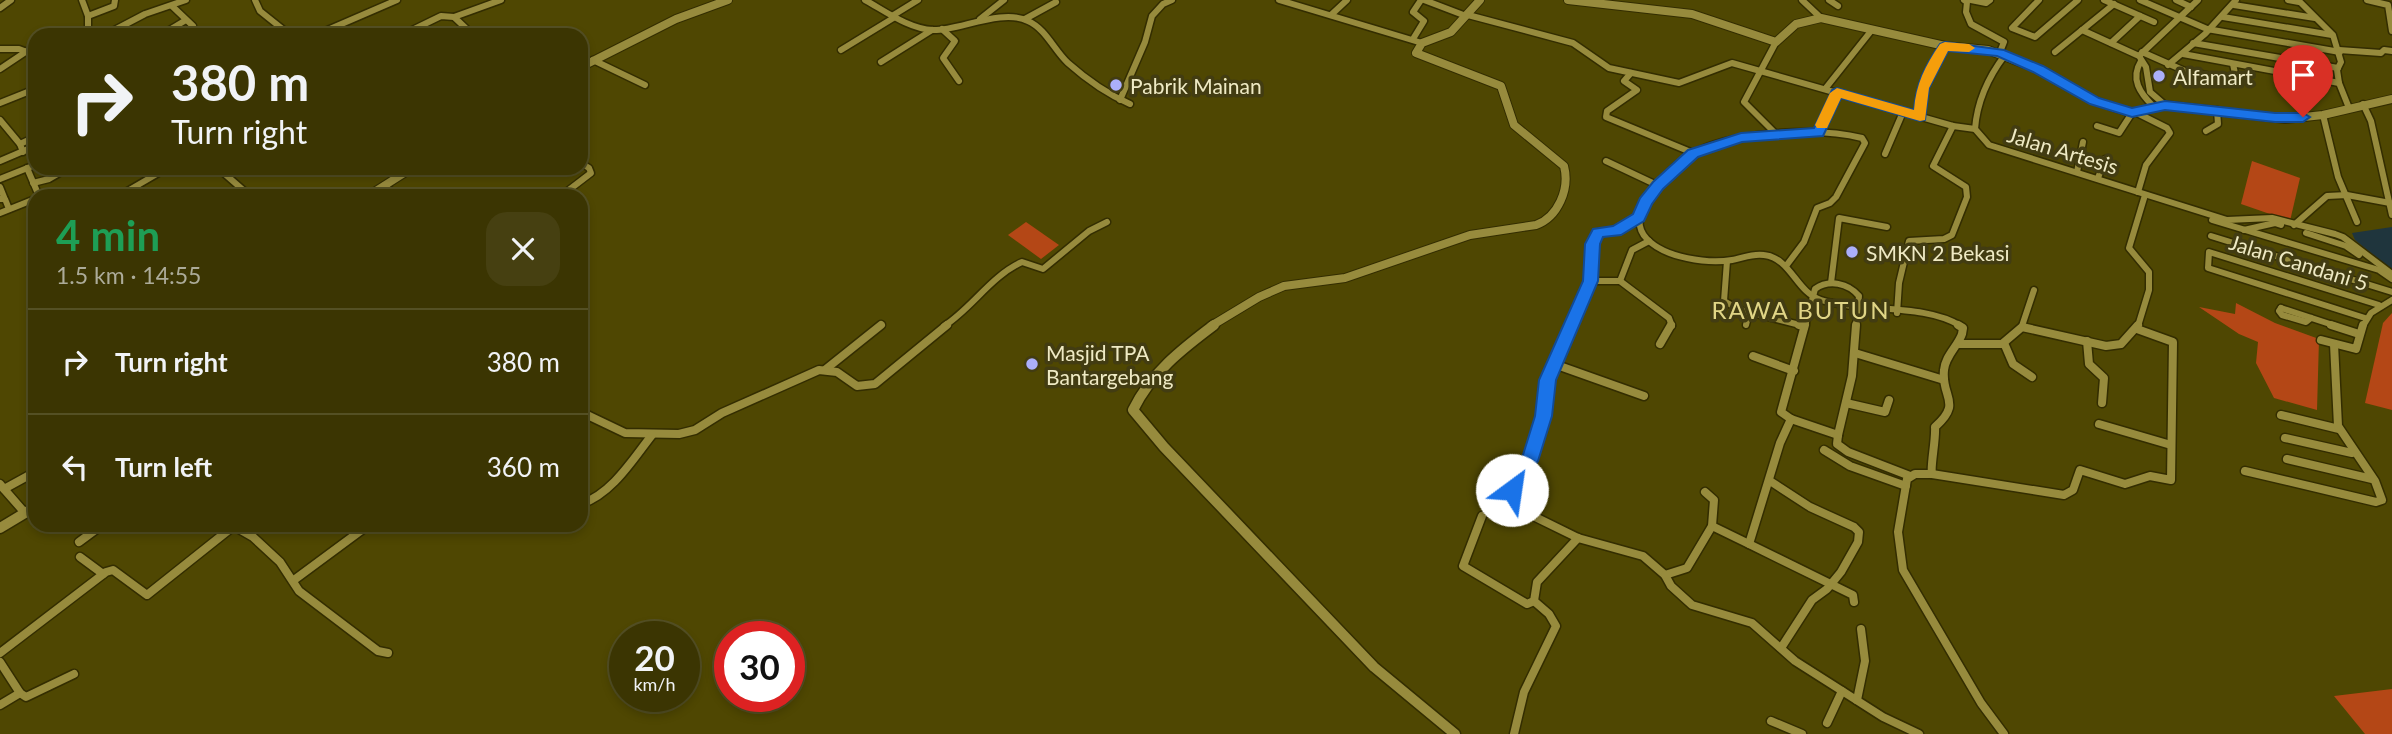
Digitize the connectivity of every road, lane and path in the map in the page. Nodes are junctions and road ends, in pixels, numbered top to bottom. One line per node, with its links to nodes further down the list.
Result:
1 (11, 0): 40 (street)
2 (82, 0): 42 (street)
3 (115, 0): 42 (street)
4 (186, 0): 35 (street)
5 (254, 0): 59 (street)
6 (397, 0): 60 (street)
7 (501, 0): 45 (street)
8 (728, 0): 86 (street)
9 (865, 0): 46 (street)
10 (918, 0): 46 (street)
11 (1004, 0): 53 (street)
12 (1172, 0): 106 (street)
13 (1279, 0): 36 (street)
14 (1307, 0): 36 (street)
15 (1347, 0): 41 (street)
16 (1424, 0): 43 (street); 70 (street)
17 (1480, 0): 43 (street)
18 (1568, 0): 71 (street)
19 (1802, 0): 49 (street)
20 (1829, 0): 37 (street)
21 (1966, 0): 22 (street); 83 (street)
22 (1990, 0)
23 (2039, 0): 30 (street)
24 (2104, 0): 34 (street)
25 (2140, 0): 47 (street)
26 (2176, 0): 39 (street)
27 (2198, 0): 39 (street)
28 (2288, 0): 31 (street)
29 (2367, 0): 38 (street)
30 (2075, 1)
31 (2299, 1): 50 (street)
32 (1056, 2): 51 (street)
33 (2235, 3): 48 (street); 50 (street)
34 (2114, 4): 44 (street); 65 (street)
35 (172, 6): 52 (street); 57 (street)
36 (1302, 6): 41 (street)
37 (1838, 6)
38 (2390, 6): 68 (street)
39 (2191, 7): 47 (street)
40 (0, 8)
41 (1331, 15): 70 (street)
42 (88, 16): 56 (street)
43 (1467, 16): 72 (street); 95 (street)
44 (2140, 16): 54 (street); 73 (street)
45 (454, 17): 61 (street); 62 (street)
46 (894, 17): 64 (street); 78 (street)
47 (2178, 17): 66 (street); 85 (street)
48 (2223, 17): 66 (street); 69 (street)
49 (1821, 18): 67 (street); 71 (street)
50 (2316, 18): 69 (street)
51 (1025, 19): 53 (street); 106 (street)
52 (186, 20): 55 (street); 58 (street)
53 (978, 21): 63 (street)
54 (2154, 22)
55 (193, 26)
56 (88, 28)
57 (118, 28)
58 (173, 28)
59 (282, 28)
60 (332, 28)
61 (416, 28)
62 (466, 28)
63 (942, 29): 64 (street); 97 (street)
64 (933, 30): 88 (street)
65 (2082, 30): 73 (street); 82 (street)
66 (2210, 30): 74 (street); 76 (street); 80 (street)
67 (1871, 31): 75 (street); 100 (street)
68 (2392, 31)
69 (2333, 35): 80 (street)
70 (1413, 39): 72 (street)
71 (1776, 42): 96 (street)
72 (1422, 43): 269 (street)
73 (2111, 43): 85 (street)
74 (2193, 43): 76 (street); 84 (street)
75 (1945, 46): 83 (street); 117 (street)
76 (2212, 46): 87 (street); 92 (street)
77 (1, 50): 79 (street)
78 (841, 50)
79 (27, 51): 93 (street)
80 (2339, 51): 81 (street); 92 (street)
81 (2392, 51)
82 (2055, 52)
83 (2002, 54): 115 (street); 121 (street)
84 (2183, 55): 87 (street); 91 (street); 94 (street)
85 (2141, 56): 91 (street); 101 (street); 103 (street)
86 (593, 60): 89 (street); 99 (street)
87 (2213, 60): 90 (street)
88 (881, 62)
89 (588, 63)
90 (2233, 64): 94 (street); 98 (street)
91 (2168, 65): 94 (street)
92 (2338, 68): 98 (street)
93 (0, 69)
94 (2185, 71)
95 (1631, 72): 96 (street); 130 (street)
96 (1759, 72): 100 (street); 124 (street)
97 (959, 81)
98 (2339, 83): 112 (street)
99 (645, 85)
100 (1825, 89): 104 (street)
101 (2138, 91): 103 (street); 111 (street)
102 (28, 92): 107 (street)
103 (2150, 92): 110 (street)
104 (1837, 93): 114 (street); 123 (street)
105 (2392, 99): 109 (street)
106 (1120, 100): 108 (street)
107 (0, 103)
108 (1130, 104)
109 (2363, 104): 112 (street); 159 (street)
110 (2165, 105): 111 (street); 113 (street)
111 (2153, 106): 115 (street)
112 (2349, 108): 116 (street)
113 (2217, 110): 116 (street); 122 (street)
114 (1903, 112): 117 (street); 131 (street)
115 (2133, 112): 120 (street); 155 (street)
116 (2323, 115): 156 (street)
117 (1920, 117): 119 (street)
118 (0, 120): 127 (street)
119 (1953, 126): 121 (street); 186 (street)
120 (2096, 126)
121 (1975, 129): 137 (street, Jalan Artesis)
122 (2206, 131)
123 (1819, 132): 124 (street); 173 (street)
124 (1777, 135): 130 (street)
125 (28, 140): 127 (street)
126 (2082, 142): 137 (street)
127 (20, 144): 129 (street)
128 (28, 150): 129 (street)
129 (23, 152): 133 (street)
130 (1693, 153): 147 (street)
131 (1885, 154)
132 (2105, 159): 144 (street)
133 (0, 160)
134 (1606, 161): 147 (street)
135 (588, 167): 154 (street)
136 (27, 168): 143 (street)
137 (2077, 172): 144 (street, Jalan Artesis)
138 (30, 175): 145 (street)
139 (57, 175): 145 (street)
140 (155, 175): 150 (street)
141 (226, 175): 151 (street)
142 (401, 175): 146 (street)
143 (0, 177)
144 (2098, 178): 155 (street, Jalan Artesis)
145 (33, 183): 149 (street)
146 (383, 186): 152 (street); 153 (street)
147 (1658, 186): 163 (street)
148 (0, 187): 157 (street)
149 (35, 189)
150 (131, 189)
151 (242, 189)
152 (378, 189)
153 (388, 189)
154 (570, 189)
155 (2141, 194): 167 (street, Jalan Artesis); 193 (street)
156 (2347, 195): 159 (street); 166 (street); 167 (street)
157 (2, 198): 160 (street)
158 (28, 201): 160 (street)
159 (2390, 203): 162 (street)
160 (9, 209): 161 (street)
161 (0, 213)
162 (2392, 215)
163 (1639, 217): 171 (street); 176 (street)
164 (2212, 220): 169 (street)
165 (1107, 222): 206 (street)
166 (2357, 222)
167 (2294, 225): 175 (street, Jalan Artesis)
168 (1887, 227): 178 (street)
169 (2244, 230): 174 (street); 174 (street)
170 (2211, 236): 180 (street)
171 (1649, 241): 172 (street); 177 (street)
172 (1727, 261): 173 (street); 185 (street)
173 (1786, 266): 181 (street)
174 (2379, 270): 175 (street)
175 (2392, 276)
176 (1590, 281): 177 (street); 204 (street)
177 (1620, 281): 198 (street)
178 (1831, 283): 181 (street); 184 (street)
179 (2034, 290): 192 (street)
180 (2392, 292)
181 (1814, 297): 184 (street); 191 (street)
182 (2392, 300): 183 (street)
183 (2379, 305): 188 (street); 188 (street, Jalan Candani 5)
184 (1858, 309): 186 (street); 202 (street)
185 (1749, 312): 190 (street); 191 (street)
186 (1897, 313): 199 (street)
187 (2311, 318): 194 (street)
188 (2365, 318): 194 (street)
189 (881, 325): 206 (street)
190 (1746, 325)
191 (1804, 326): 207 (street)
192 (2022, 327): 196 (street); 197 (street)
193 (2137, 329): 196 (street); 222 (street)
194 (2359, 334): 201 (street)
195 (2321, 340): 200 (street)
196 (2087, 341): 213 (street)
197 (2004, 342): 199 (street); 208 (street)
198 (1660, 344)
199 (1959, 344): 209 (street)
200 (2334, 344): 201 (street); 205 (street)
201 (2348, 349): 205 (street)
202 (1855, 353): 209 (street); 212 (street)
203 (1753, 356): 207 (street)
204 (1554, 364): 210 (street); 247 (street)
205 (2337, 368): 218 (street)
206 (826, 369): 219 (street)
207 (1794, 371): 216 (street)
208 (2032, 377)
209 (1944, 380): 229 (street)
210 (1644, 396)
211 (1889, 400): 212 (street)
212 (1846, 403): 220 (street)
213 (2102, 403)
214 (588, 415): 219 (street)
215 (2281, 415): 218 (street)
216 (1791, 419): 220 (street); 233 (street)
217 (2099, 425): 222 (street)
218 (2339, 429): 225 (street)
219 (653, 435): 237 (street)
220 (1838, 435): 224 (street)
221 (2285, 438): 225 (street)
222 (2171, 446): 229 (street)
223 (1824, 450): 227 (street)
224 (1848, 452): 227 (street); 231 (street)
225 (2352, 453): 232 (street)
226 (2287, 459): 232 (street)
227 (1848, 465): 235 (street)
228 (2245, 471): 232 (street)
229 (1932, 474): 231 (street)
230 (28, 475): 234 (street)
231 (1910, 476): 235 (street)
232 (2373, 479)
233 (1770, 481): 249 (street); 254 (street)
234 (2, 486): 239 (street)
235 (1906, 486): 273 (street)
236 (1705, 492): 241 (street)
237 (588, 502)
238 (28, 511): 239 (street)
239 (25, 513): 242 (street)
240 (1482, 516): 255 (street)
241 (1712, 526): 249 (street); 252 (street)
242 (0, 528)
243 (93, 532): 248 (street)
244 (225, 532): 251 (street)
245 (245, 532): 253 (street)
246 (359, 532): 253 (street)
247 (1578, 538): 252 (street); 255 (street)
248 (79, 542)
249 (1749, 544): 254 (street)
250 (80, 557): 251 (street)
251 (103, 574): 259 (street)
252 (1665, 575): 258 (street)
253 (294, 580): 260 (street)
254 (1832, 583): 256 (street); 258 (street)
255 (1534, 601): 270 (street)
256 (1854, 602)
257 (1861, 629): 265 (street)
258 (1781, 648): 263 (street)
259 (0, 653)
260 (388, 653)
261 (0, 662): 264 (street)
262 (74, 674): 264 (street)
263 (1842, 691): 265 (street); 268 (street)
264 (20, 693): 266 (street)
265 (1857, 700): 272 (street)
266 (0, 705)
267 (1771, 721): 271 (street)
268 (1827, 723)
269 (1455, 734)
270 (1514, 734)
271 (1802, 734)
272 (1919, 734)
273 (2004, 734)

